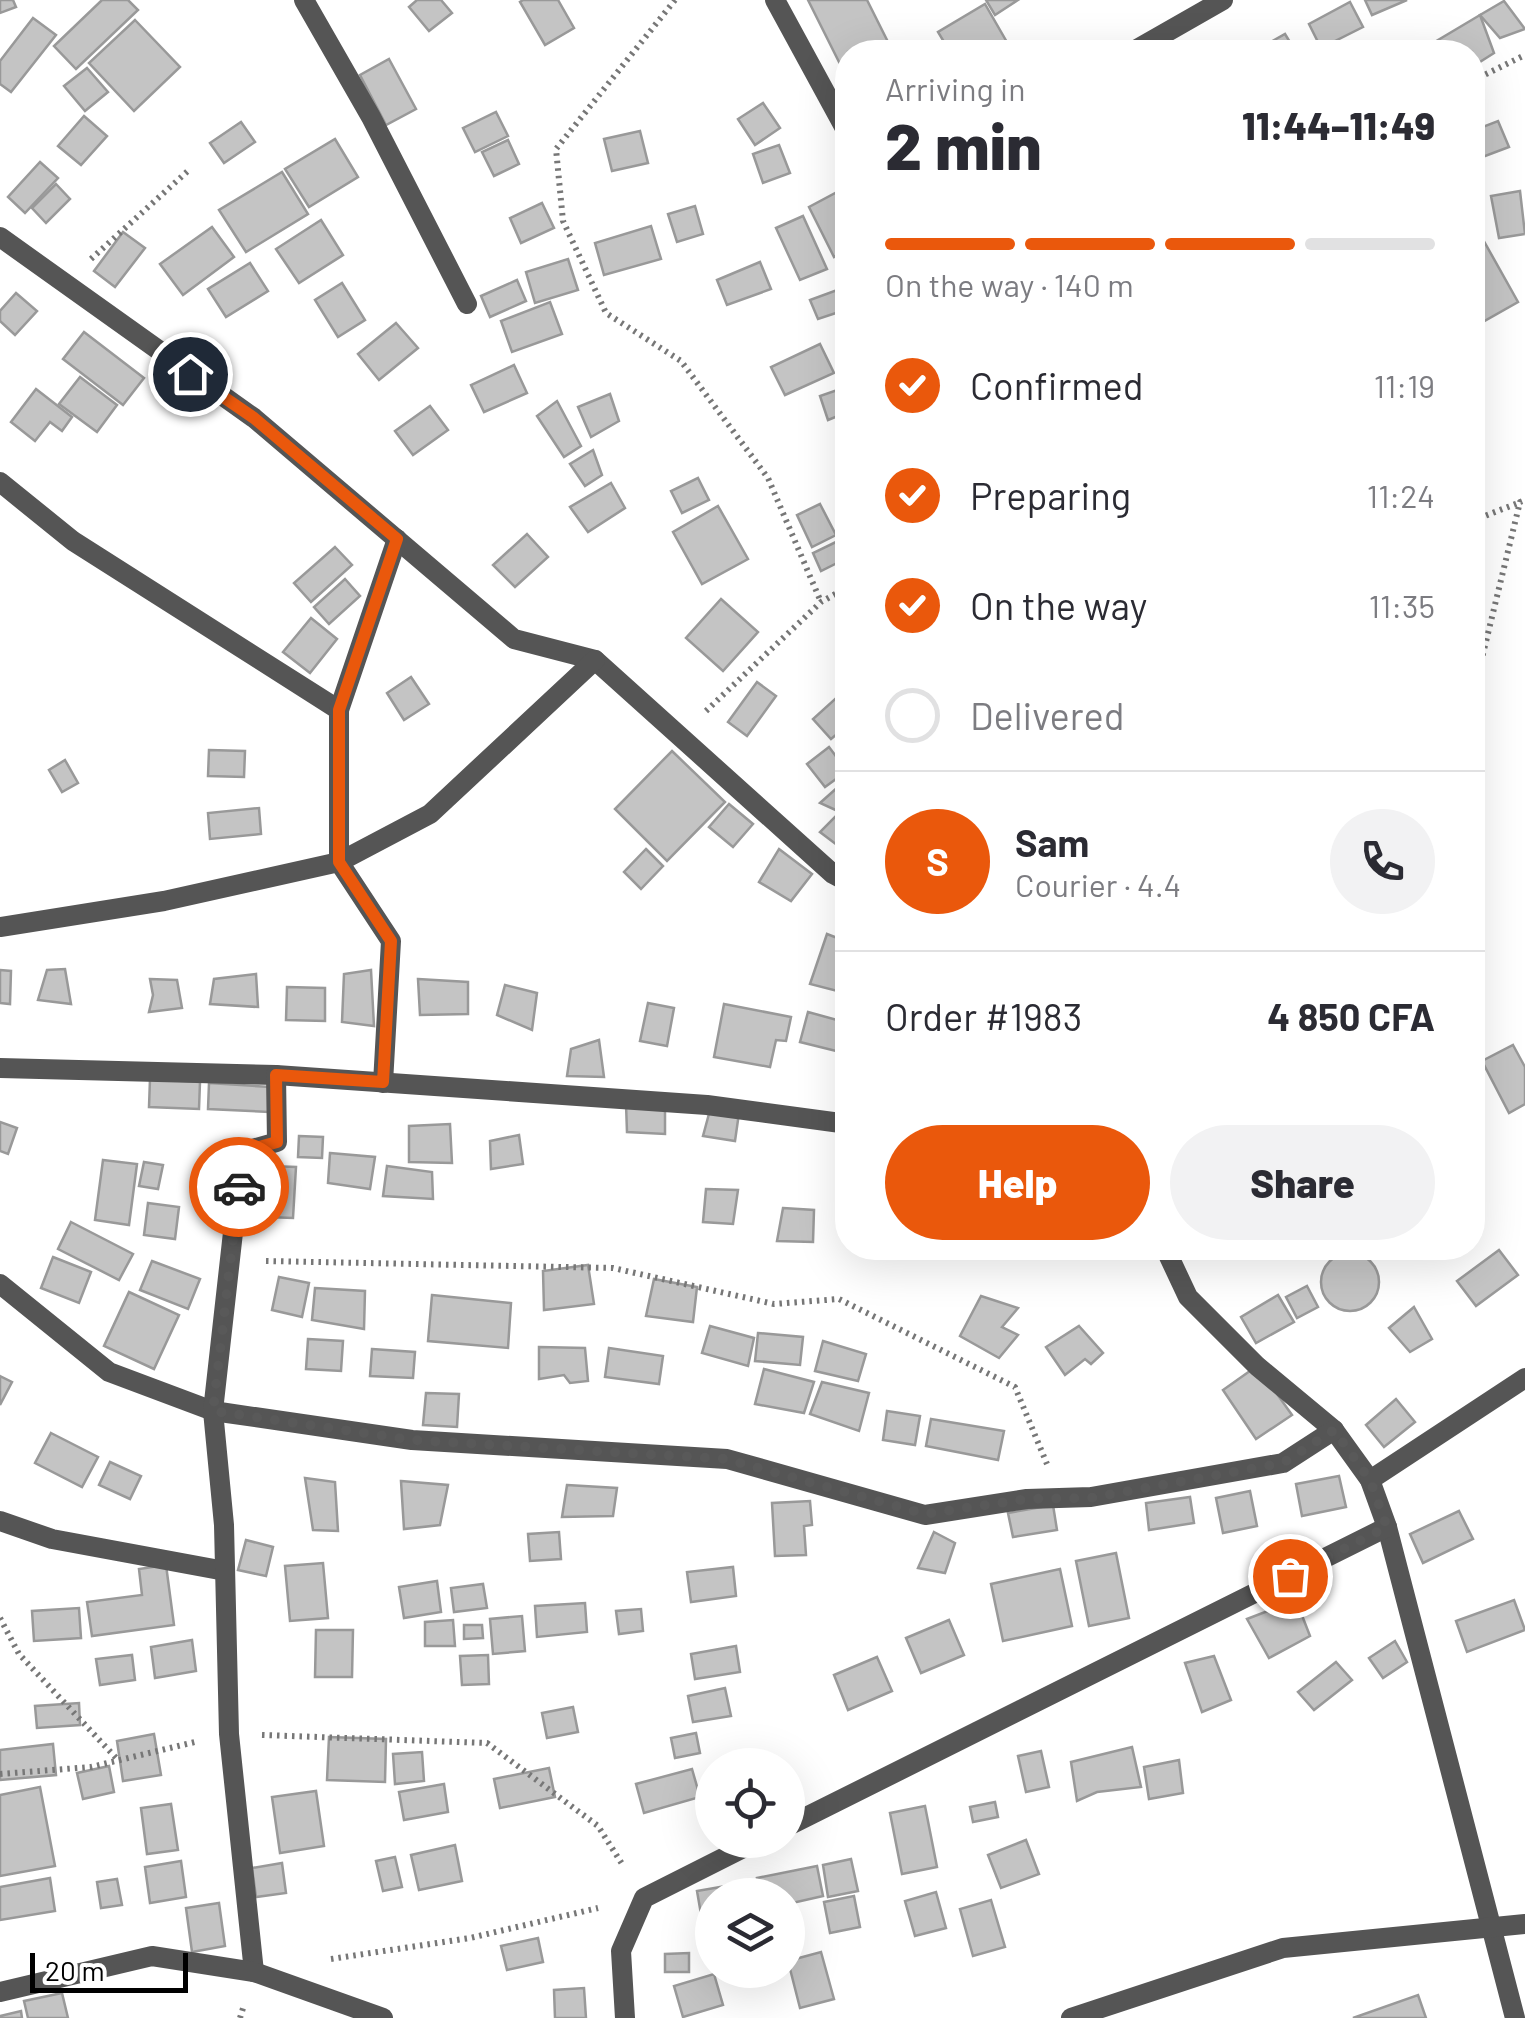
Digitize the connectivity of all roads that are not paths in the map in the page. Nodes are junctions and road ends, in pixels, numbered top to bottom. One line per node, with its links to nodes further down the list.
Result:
1 (304, 0): 7 (street)
2 (776, 0): 5 (street)
3 (1223, 0): 4 (street)
4 (1153, 40)
5 (835, 110)
6 (0, 236): 9 (street)
7 (466, 304)
8 (0, 482): 11 (street)
9 (397, 539): 10 (street); 11 (street)
10 (595, 660): 12 (street); 13 (street)
11 (339, 710): 12 (street)
12 (339, 862): 14 (street); 17 (street)
13 (835, 867)
14 (0, 927)
15 (0, 1068): 16 (street)
16 (276, 1075): 17 (street); 22 (street)
17 (383, 1082): 18 (street)
18 (835, 1122)
19 (1171, 1260): 23 (street)
20 (0, 1284): 22 (street)
21 (1525, 1378): 24 (street)
22 (213, 1411): 23 (street); 27 (street)
23 (1334, 1430): 24 (street)
24 (1370, 1480): 26 (street)
25 (0, 1521): 27 (street)
26 (1387, 1527): 28 (street); 31 (street)
27 (225, 1571): 32 (street)
28 (805, 1818)
29 (723, 1858): 35 (street)
30 (1525, 1924): 31 (street)
31 (1492, 1929): 36 (street); 37 (street)
32 (254, 1972): 33 (street); 34 (street)
33 (0, 1992)
34 (384, 2018)
35 (626, 2018)
36 (1071, 2018)
37 (1515, 2018)

